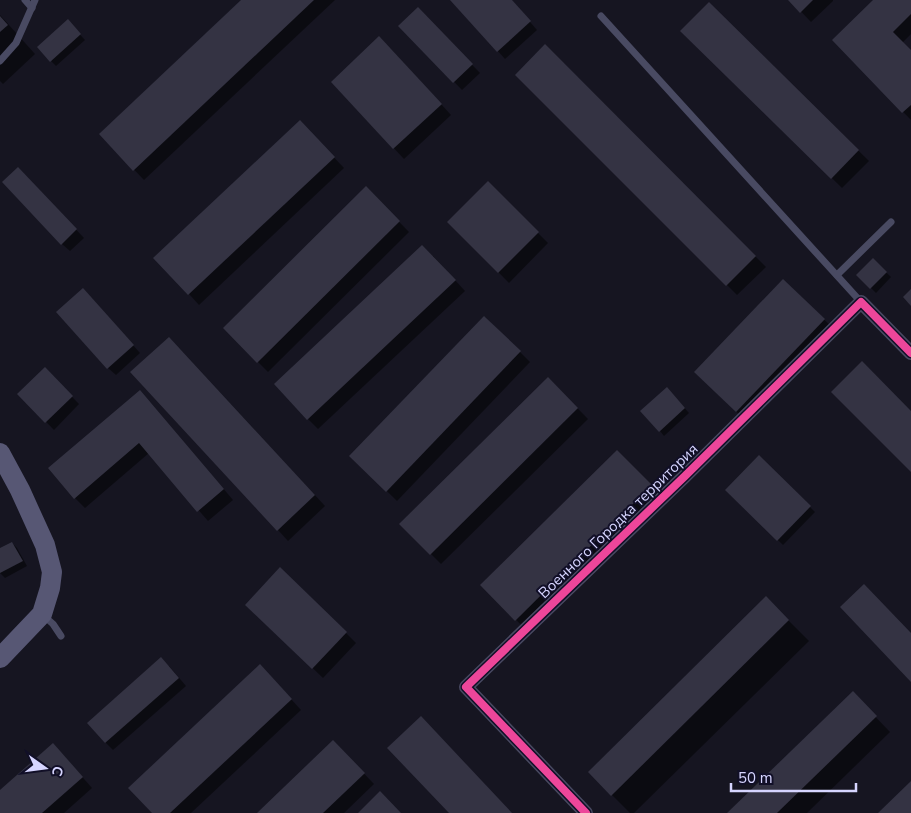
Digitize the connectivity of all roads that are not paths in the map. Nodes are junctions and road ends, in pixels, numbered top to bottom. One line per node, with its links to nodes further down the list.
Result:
1 (25, 0): 3 (lane)
2 (35, 0): 3 (lane)
3 (32, 8): 5 (lane)
4 (601, 16): 7 (lane)
5 (0, 61)
6 (891, 222): 7 (lane)
7 (837, 275): 8 (lane)
8 (861, 302): 9 (street); 14 (street, Военного Городка территория)
9 (911, 353)
10 (0, 453): 11 (main road)
11 (42, 614): 12 (lane); 13 (main road)
12 (62, 636)
13 (0, 658)
14 (586, 813)

